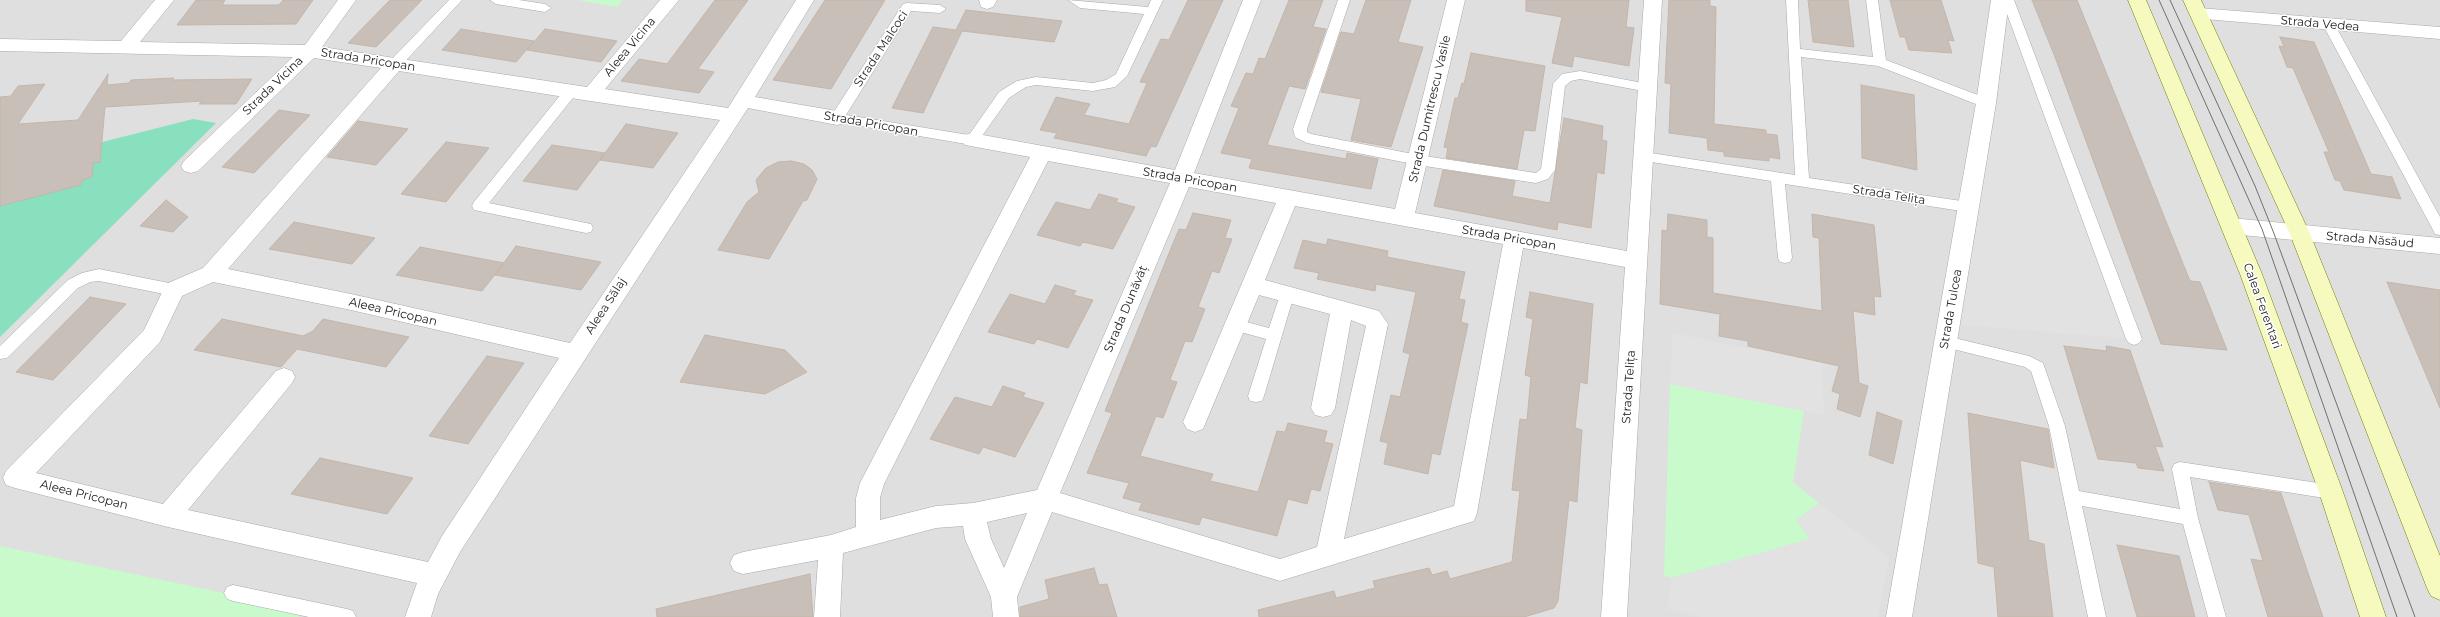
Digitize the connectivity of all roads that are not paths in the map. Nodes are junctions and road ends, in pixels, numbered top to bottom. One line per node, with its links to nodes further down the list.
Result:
1 (165, 0): 24 (street)
2 (347, 0): 25 (street, Strada Vicina)
3 (456, 0): 28 (lane)
4 (496, 0): 19 (lane)
5 (670, 0): 31 (street, Aleea Vicina)
6 (805, 0): 33 (street, Aleea Sălaj)
7 (1074, 0): 17 (lane)
8 (1252, 0): 41 (street, Strada Dunăvăț)
9 (1344, 0): 38 (lane)
10 (1456, 0): 38 (street, Strada Dumitrescu Vasile)
11 (1653, 0): 29 (street, Strada Telița)
12 (1792, 0): 26 (lane)
13 (1872, 0): 27 (lane)
14 (2000, 0): 32 (street, Strada Tulcea)
15 (2008, 0): 61 (lane)
16 (2137, 0): 46 (main road, Calea Ferentari)
17 (1155, 6): 35 (lane)
18 (2196, 7): 21 (street, Strada Vedea); 49 (main road)
19 (545, 8)
20 (940, 9): 34 (lane, Strada Malcoci)
21 (2329, 25): 22 (street, Strada Vedea); 48 (lane)
22 (2440, 33)
23 (0, 45): 24 (street, Strada Pricopan)
24 (126, 48): 25 (street, Strada Pricopan)
25 (310, 51): 28 (street, Strada Pricopan); 39 (street, Strada Vicina)
26 (1794, 52): 27 (lane); 42 (lane)
27 (1880, 62): 32 (lane)
28 (394, 65): 30 (street, Strada Pricopan); 54 (street)
29 (1648, 88): 37 (street, Strada Telița); 38 (lane)
30 (571, 92): 31 (street, Strada Pricopan); 47 (lane)
31 (590, 95): 33 (street, Strada Pricopan)
32 (1986, 103): 44 (street, Strada Tulcea)
33 (738, 108): 34 (street, Strada Pricopan); 63 (street, Aleea Sălaj)
34 (837, 118): 35 (lane, Strada Pricopan)
35 (972, 140): 36 (street, Strada Pricopan)
36 (1042, 154): 41 (street, Strada Pricopan); 75 (street)
37 (1644, 157): 40 (lane, Strada Telița); 53 (street, Strada Telița)
38 (1418, 160): 45 (street, Strada Dumitrescu Vasile)
39 (191, 166)
40 (1777, 177): 42 (lane, Strada Telița); 52 (lane)
41 (1182, 178): 43 (street, Strada Pricopan); 71 (street, Strada Dunăvăț)
42 (1802, 181): 44 (lane, Strada Telița)
43 (1288, 198): 45 (street, Strada Pricopan); 55 (street)
44 (1968, 207): 62 (street, Strada Tulcea)
45 (1404, 219): 50 (street, Strada Pricopan)
46 (2232, 226): 49 (street, Strada Năsăud); 69 (main road, Calea Ferentari)
47 (586, 228)
48 (2440, 230)
49 (2300, 234): 51 (street, Strada Năsăud); 80 (main road)
50 (1514, 239): 53 (street, Strada Pricopan); 77 (street)
51 (2440, 246)
52 (1785, 258)
53 (1637, 260): 86 (street, Strada Telița)
54 (211, 274): 56 (street); 63 (street, Aleea Pricopan)
55 (1252, 285): 57 (street); 59 (street)
56 (174, 290): 64 (lane); 73 (street, Aleea Pricopan)
57 (1287, 295): 58 (street); 60 (lane)
58 (1342, 309): 67 (street); 77 (street)
59 (1235, 324): 60 (lane); 68 (street)
60 (1274, 334): 66 (lane)
61 (2134, 339)
62 (1946, 342): 70 (lane); 87 (street, Strada Tulcea)
63 (575, 353): 79 (street, Aleea Sălaj)
64 (2, 354)
65 (284, 377): 73 (street)
66 (1256, 396)
67 (1324, 408)
68 (1194, 422)
69 (2331, 492): 74 (lane); 90 (main road, Calea Ferentari)
70 (2072, 497): 74 (lane); 88 (lane)
71 (1044, 499): 72 (street); 77 (street); 82 (street, Strada Dunăvăț)
72 (973, 514): 75 (street); 82 (street)
73 (168, 516): 79 (street, Aleea Pricopan)
74 (2190, 518): 89 (lane)
75 (868, 534): 76 (street)
76 (831, 546): 78 (street); 85 (street)
77 (1328, 555)
78 (742, 563)
79 (434, 575): 84 (street, Aleea Sălaj)
80 (2440, 588)
81 (233, 593): 83 (lane)
82 (1005, 607)
83 (347, 617)
84 (418, 617)
85 (828, 617)
86 (1614, 617)
87 (1899, 617)
88 (2097, 617)
89 (2217, 617)
90 (2374, 617)

